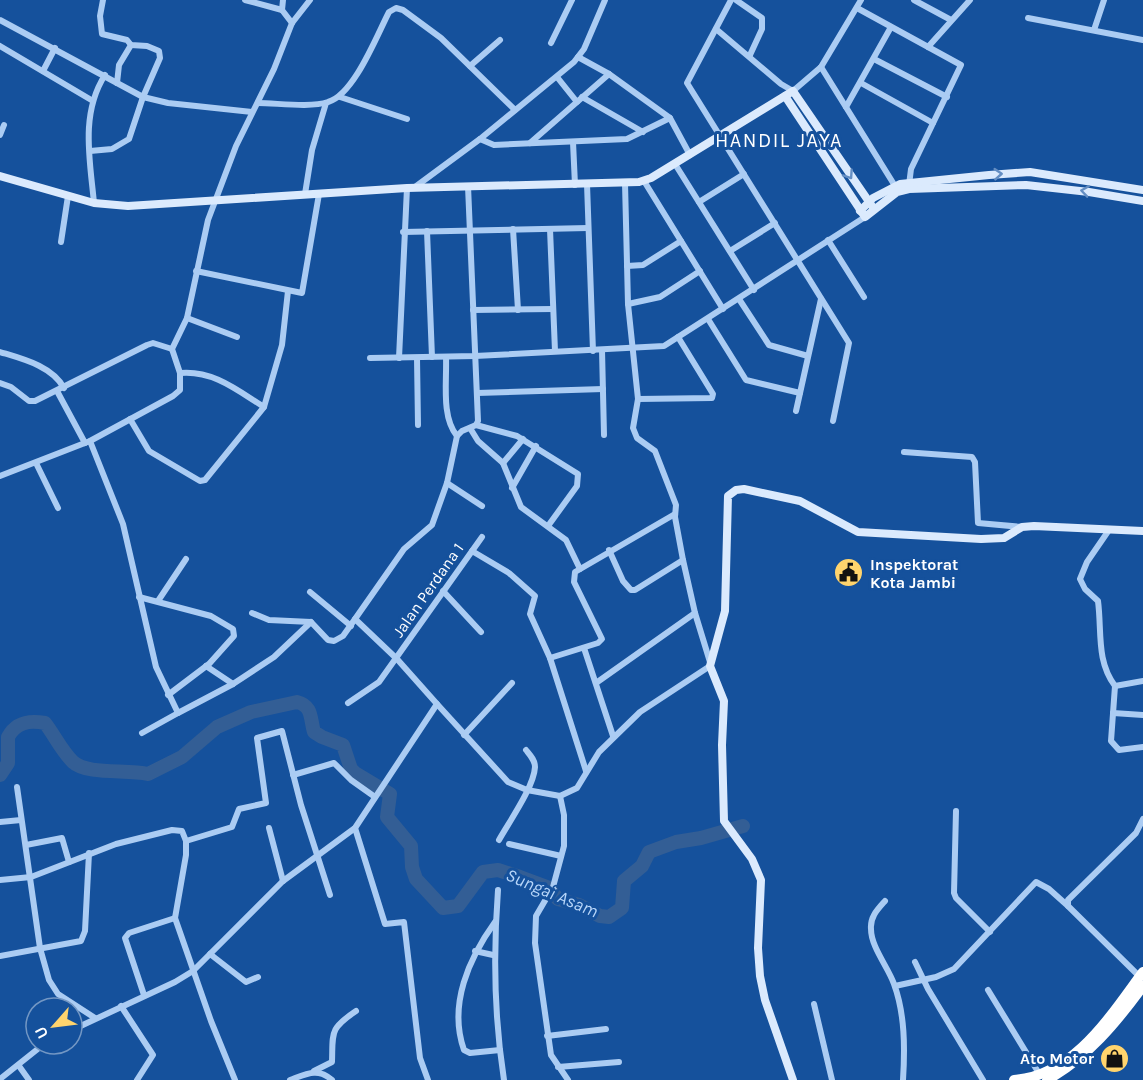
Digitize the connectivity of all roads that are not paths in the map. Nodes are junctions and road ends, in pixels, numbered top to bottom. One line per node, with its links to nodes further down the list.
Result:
1 (103, 0): 25 (street)
2 (245, 0): 14 (street)
3 (283, 0): 14 (street)
4 (310, 0): 18 (street)
5 (572, 0): 24 (street)
6 (605, 0): 30 (street)
7 (731, 0): 20 (street)
8 (736, 0): 29 (street)
9 (852, 0): 13 (street)
10 (914, 0): 17 (street)
11 (970, 0): 17 (street)
12 (1104, 0): 21 (street)
13 (859, 4): 19 (street); 33 (street)
14 (282, 10): 18 (street)
15 (1028, 18): 21 (street)
16 (0, 20): 28 (street)
17 (951, 20): 27 (street)
18 (292, 22): 48 (street)
19 (891, 27): 27 (street); 31 (street)
20 (716, 29): 29 (street); 59 (street)
21 (1094, 30): 23 (street)
22 (500, 40): 32 (street)
23 (1143, 40)
24 (551, 43)
25 (131, 45): 38 (street); 43 (street)
26 (0, 46): 34 (street)
27 (928, 47): 45 (street)
28 (55, 48): 34 (street); 36 (street)
29 (750, 55): 40 (street)
30 (578, 57): 35 (street); 37 (street)
31 (874, 58): 39 (street); 45 (street)
32 (470, 66): 44 (street); 51 (street)
33 (821, 67): 41 (street); 50 (street)
34 (43, 71): 47 (street)
35 (609, 74): 46 (street); 53 (street)
36 (105, 75): 38 (street); 47 (street)
37 (557, 77): 46 (street); 51 (street)
38 (117, 82): 43 (street)
39 (861, 83): 50 (street); 55 (street)
40 (782, 84): 41 (street); 42 (street)
41 (794, 91): 42 (street); 63 (street)
42 (785, 96): 59 (street); 66 (street)
43 (143, 97): 52 (street); 64 (street)
44 (340, 97): 49 (street); 54 (street)
45 (946, 97): 55 (street)
46 (580, 99): 57 (street); 62 (street)
47 (93, 101): 64 (street)
48 (258, 103): 49 (street); 52 (street)
49 (326, 103): 80 (street)
50 (846, 107): 77 (street)
51 (515, 110): 60 (street)
52 (252, 112): 83 (street)
53 (670, 117): 57 (street); 65 (street)
54 (407, 119)
55 (933, 123): 75 (street)
56 (4, 125): 58 (street)
57 (643, 132): 61 (street)
58 (0, 135)
59 (720, 136): 65 (street); 68 (street)
60 (480, 139): 62 (street); 78 (street)
61 (573, 142): 62 (street); 74 (street)
62 (530, 143)
63 (832, 150): 66 (street); 87 (street, one-way to 87)
64 (90, 151): 86 (street)
65 (690, 155): 67 (street)
66 (822, 156): 88 (street)
67 (675, 164): 70 (street); 85 (street)
68 (744, 174): 85 (street); 89 (street)
69 (0, 176): 82 (street)
70 (644, 181): 71 (street); 97 (street)
71 (624, 183): 72 (street); 101 (street)
72 (587, 184): 74 (street); 90 (street)
73 (931, 184): 75 (street); 79 (street, one-way to 79); 84 (street, one-way to 73)
74 (575, 185): 76 (street)
75 (910, 185): 77 (street); 87 (street)
76 (468, 186): 78 (street); 94 (street)
77 (895, 186): 87 (street)
78 (411, 187): 81 (street); 95 (street)
79 (1143, 190)
80 (305, 194): 81 (street); 83 (street)
81 (319, 194): 105 (street)
82 (68, 196): 86 (street); 98 (street)
83 (217, 201): 86 (street); 102 (street)
84 (1143, 201)
85 (699, 202): 99 (street)
86 (94, 203)
87 (871, 205): 88 (street)
88 (863, 214): 96 (street)
89 (774, 223): 99 (street); 100 (street)
90 (588, 228): 92 (street); 122 (street)
91 (513, 229): 92 (street); 94 (street); 113 (street)
92 (550, 229): 110 (street)
93 (427, 231): 94 (street); 95 (street); 126 (street)
94 (469, 231): 112 (street)
95 (403, 232): 129 (street)
96 (828, 240): 100 (street); 106 (street)
97 (681, 241): 101 (street); 103 (street)
98 (61, 242)
99 (730, 251): 104 (street)
100 (798, 261): 104 (street); 107 (street)
101 (627, 266): 109 (street)
102 (196, 271): 105 (street); 114 (street)
103 (700, 271): 109 (street); 111 (street)
104 (753, 290): 108 (street)
105 (288, 291): 138 (street)
106 (864, 297)
107 (821, 298): 125 (street); 141 (street)
108 (739, 299): 111 (street); 125 (street)
109 (628, 304): 119 (street)
110 (553, 309): 113 (street); 121 (street)
111 (723, 309): 115 (street)
112 (473, 310): 113 (street); 124 (street)
113 (518, 310)
114 (187, 318): 116 (street); 118 (street)
115 (708, 319): 117 (street); 136 (street)
116 (237, 337)
117 (678, 337): 119 (street); 137 (street)
118 (172, 349): 131 (street); 133 (street)
119 (634, 349): 120 (street); 137 (street)
120 (602, 350): 122 (street); 134 (street)
121 (555, 351): 122 (street); 124 (street)
122 (593, 351)
123 (0, 352): 133 (street)
124 (476, 356): 127 (street); 135 (street)
125 (808, 356): 136 (street)
126 (432, 357): 127 (street); 130 (street)
127 (446, 357): 145 (street)
128 (370, 358): 129 (street)
129 (399, 358): 130 (street)
130 (417, 358): 142 (street)
131 (180, 373): 138 (street); 140 (street)
132 (0, 383): 133 (street)
133 (61, 389): 147 (street)
134 (603, 390): 135 (street); 144 (street)
135 (477, 393): 143 (street)
136 (800, 393): 139 (street)
137 (638, 399): 157 (street)
138 (264, 407): 140 (street)
139 (796, 411)
140 (130, 419): 147 (street)
141 (832, 422)
142 (418, 426)
143 (473, 427): 145 (street); 146 (street); 151 (street)
144 (604, 435)
145 (457, 436): 153 (street)
146 (523, 439): 148 (street); 151 (street)
147 (88, 442): 150 (street); 170 (street)
148 (536, 446): 154 (street); 158 (street)
149 (904, 452): 159 (street)
150 (36, 463): 152 (street); 156 (street)
151 (503, 463): 154 (street)
152 (0, 476)
153 (447, 483): 155 (street); 174 (street)
154 (512, 488): 158 (street)
155 (482, 506)
156 (58, 508)
157 (675, 514): 163 (street); 166 (street)
158 (549, 526): 167 (street)
159 (1022, 527): 160 (street); 181 (street)
160 (1109, 530): 161 (street); 187 (street)
161 (1143, 531)
162 (482, 537): 164 (street, Jalan Perdana 1)
163 (609, 550): 166 (street); 167 (street)
164 (472, 551): 168 (street, Jalan Perdana 1); 179 (street)
165 (186, 559): 171 (street)
166 (683, 560): 173 (street)
167 (580, 569): 178 (street)
168 (443, 591): 177 (street); 180 (street, Jalan Perdana 1)
169 (310, 592): 176 (street)
170 (139, 597): 171 (street); 188 (street)
171 (158, 601): 182 (street)
172 (252, 613): 175 (street)
173 (695, 613): 181 (street); 185 (street)
174 (355, 619): 176 (street); 180 (street)
175 (310, 622): 176 (street); 186 (street)
176 (351, 626)
177 (481, 632)
178 (584, 648): 179 (street); 185 (street)
179 (550, 658): 199 (street)
180 (397, 659): 189 (street, Jalan Perdana 1); 190 (street)
181 (710, 664): 196 (street); 265 (street)
182 (206, 666): 186 (street); 188 (street)
183 (1143, 681): 187 (street)
184 (512, 683): 195 (street)
185 (596, 683): 196 (street)
186 (233, 684): 191 (street)
187 (1114, 686): 192 (street)
188 (168, 695): 191 (street)
189 (348, 703)
190 (436, 704): 195 (street); 203 (street)
191 (178, 713): 194 (street)
192 (1113, 713): 193 (street); 197 (street)
193 (1143, 715)
194 (142, 733)
195 (464, 735): 202 (street)
196 (613, 736): 199 (street)
197 (1143, 747)
198 (526, 750): 202 (street)
199 (586, 771): 204 (street)
200 (293, 775): 203 (street); 212 (street); 216 (street)
201 (17, 787): 207 (street)
202 (527, 790): 204 (street); 211 (street)
203 (376, 795): 210 (street)
204 (560, 796): 217 (street)
205 (956, 811): 228 (street)
206 (1143, 819): 225 (street)
207 (21, 820): 208 (street); 214 (street)
208 (0, 822)
209 (269, 828): 221 (street)
210 (355, 828): 216 (street); 262 (street)
211 (499, 840)
212 (186, 841): 215 (street); 226 (street)
213 (509, 844): 217 (street)
214 (26, 845): 218 (street); 219 (street)
215 (89, 853): 218 (street); 229 (street)
216 (318, 853): 221 (street); 223 (street)
217 (561, 856): 248 (street)
218 (69, 862): 219 (street)
219 (31, 877): 220 (street); 229 (street)
220 (0, 880)
221 (283, 881): 231 (street)
222 (498, 890): 227 (street)
223 (330, 895)
224 (885, 901): 239 (street)
225 (1068, 906): 228 (street); 237 (street)
226 (175, 918): 235 (street); 241 (street)
227 (495, 921): 230 (street); 232 (street)
228 (990, 932): 238 (street)
229 (40, 948): 233 (street); 245 (street)
230 (474, 951): 232 (street); 249 (street)
231 (210, 954): 235 (street); 236 (street)
232 (493, 955): 249 (street)
233 (0, 956)
234 (915, 962): 238 (street)
235 (193, 971): 241 (street); 259 (street)
236 (258, 977)
237 (1142, 978): 255 (highway)
238 (924, 979): 239 (street); 268 (street)
239 (895, 986): 267 (street)
240 (988, 990): 255 (street)
241 (144, 995): 243 (street)
242 (814, 1005): 266 (street)
243 (121, 1006): 245 (street); 258 (street)
244 (356, 1011): 254 (street)
245 (95, 1018): 246 (street)
246 (84, 1024)
247 (606, 1029): 248 (street)
248 (547, 1036): 253 (street)
249 (500, 1050): 263 (street)
250 (30, 1056): 252 (street)
251 (619, 1062): 253 (street)
252 (19, 1066): 256 (street); 257 (street)
253 (558, 1067): 264 (street)
254 (314, 1071): 260 (street); 261 (street)
255 (1044, 1078): 269 (highway)
256 (0, 1079)
257 (29, 1080)
258 (137, 1080)
259 (235, 1080)
260 (290, 1080)
261 (332, 1080)
262 (428, 1080)
263 (504, 1080)
264 (568, 1080)
265 (793, 1080)
266 (832, 1080)
267 (903, 1080)
268 (983, 1080)
269 (1014, 1080)

